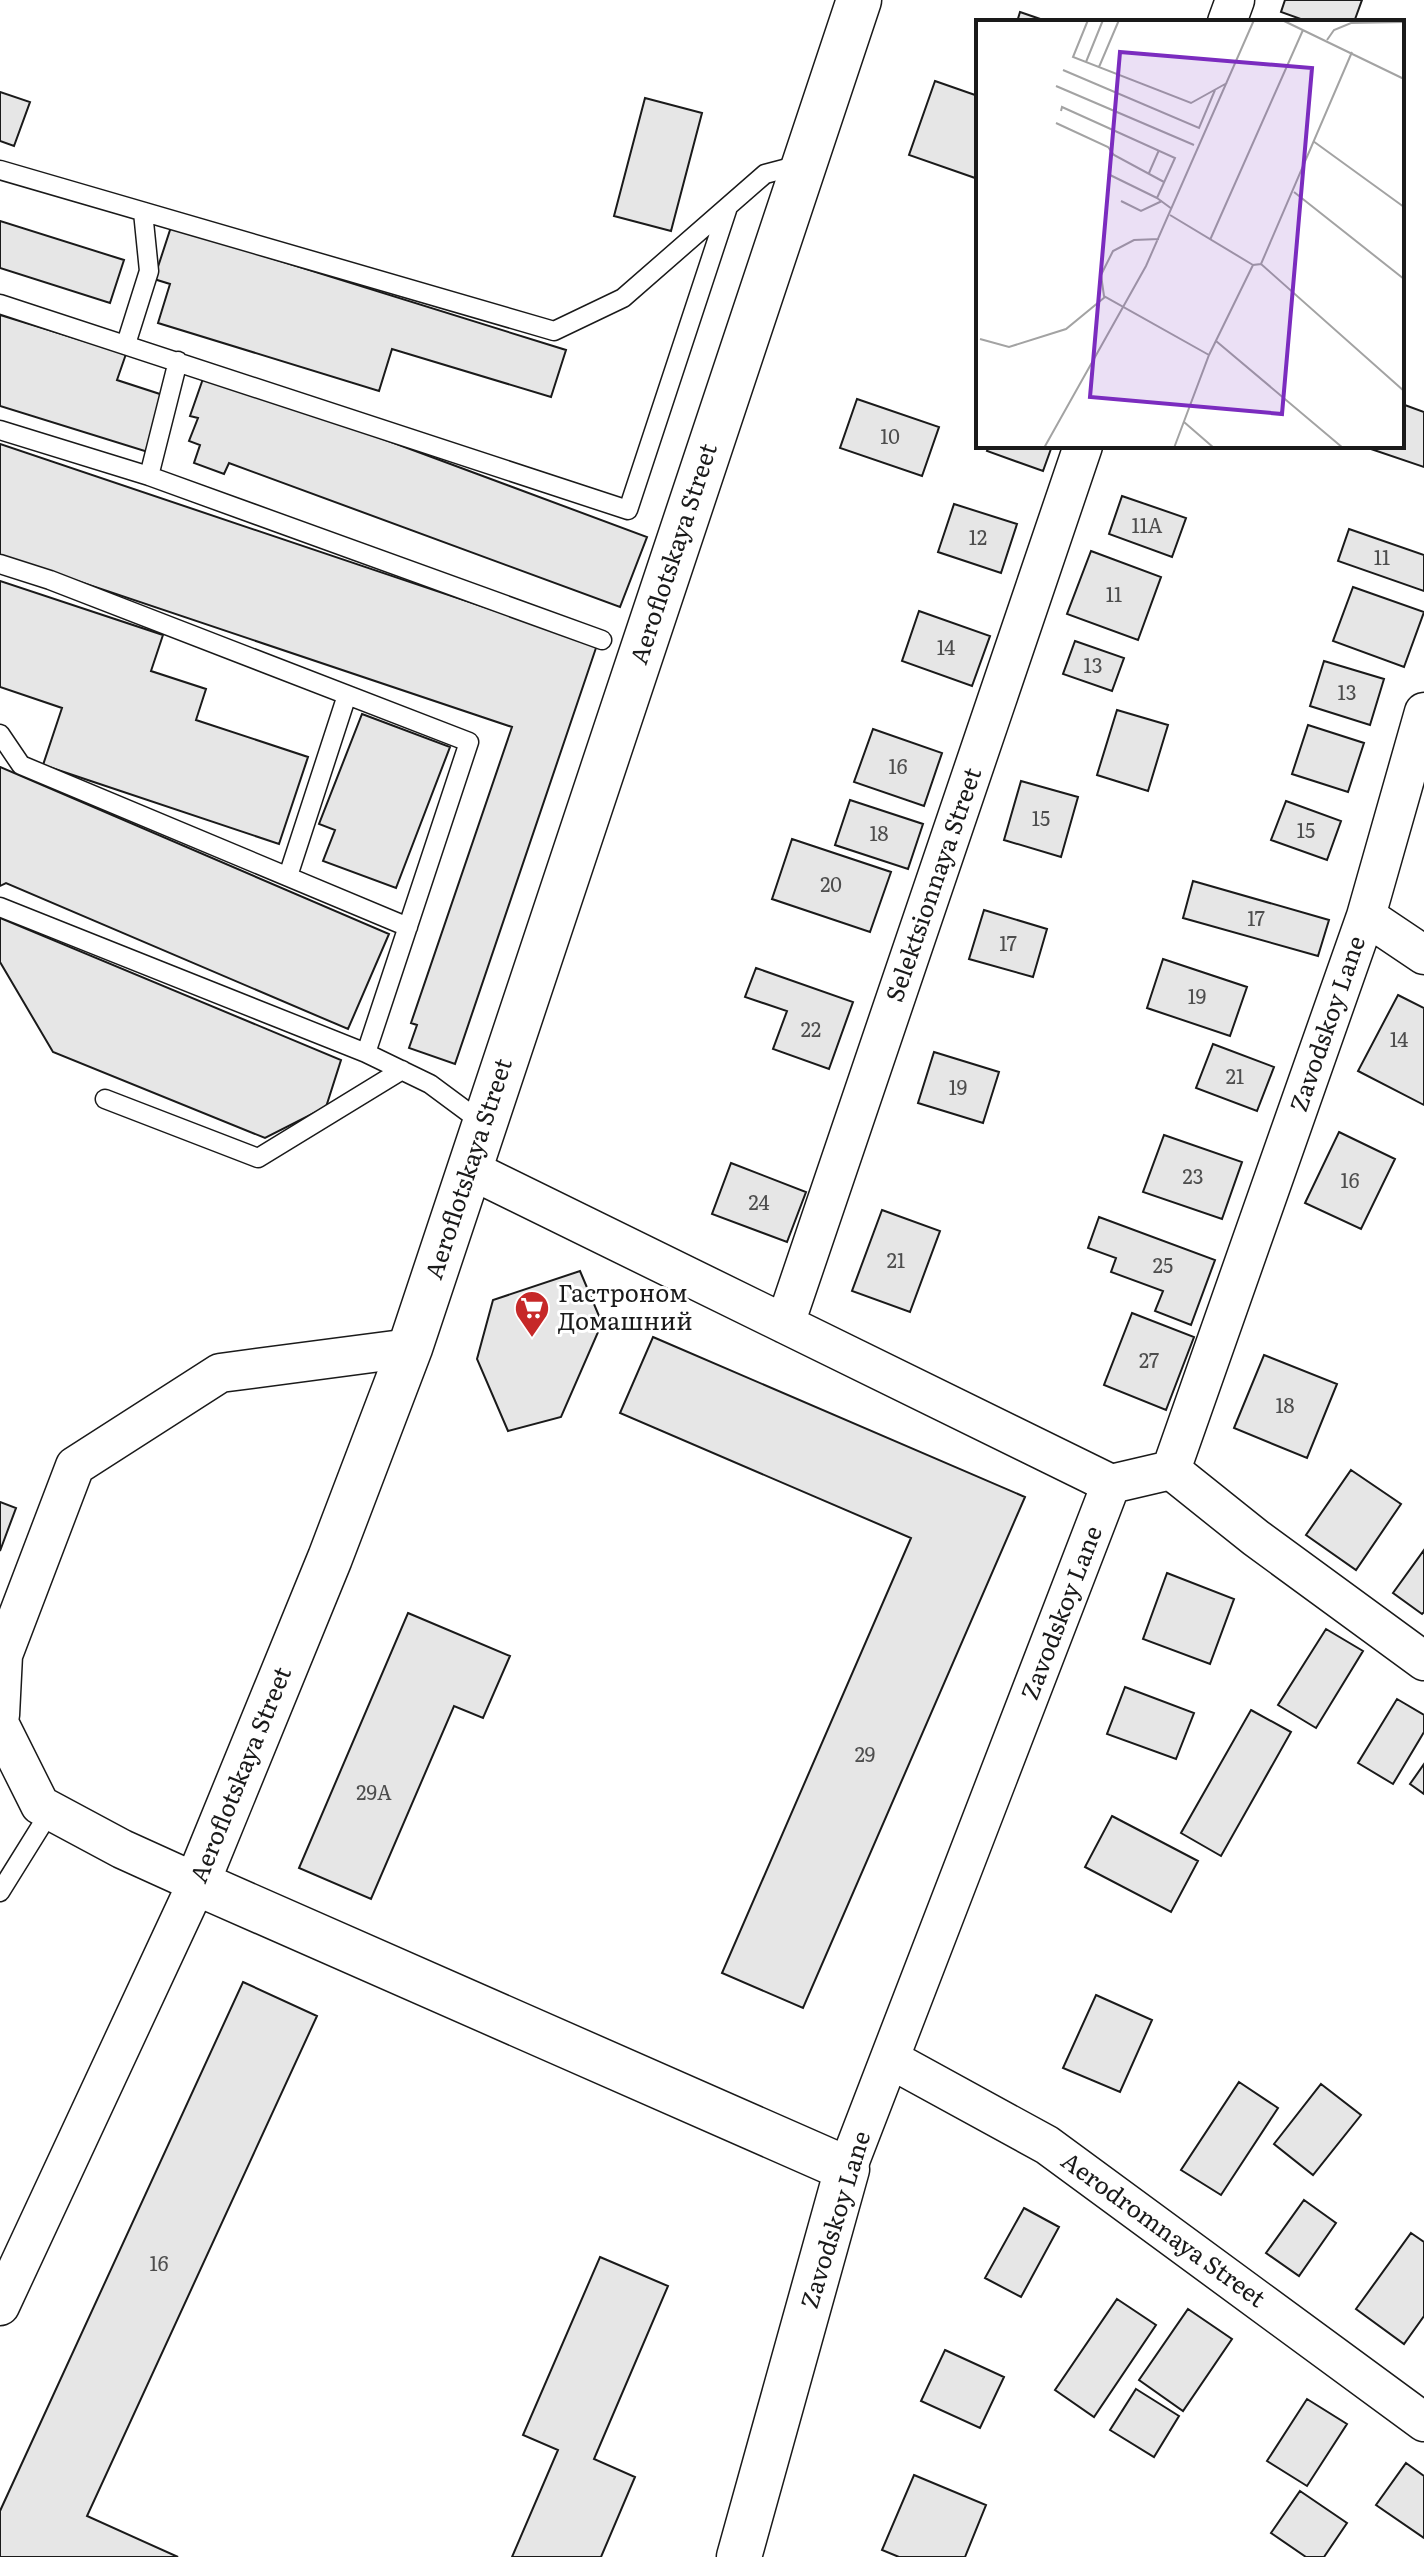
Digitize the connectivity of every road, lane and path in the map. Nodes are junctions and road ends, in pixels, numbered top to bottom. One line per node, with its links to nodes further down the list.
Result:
1 (859, 0): 4 (street, Aeroflotskaya Street)
2 (1235, 0): 3 (street)
3 (1228, 20)
4 (804, 164): 6 (lane); 27 (street, Aeroflotskaya Street)
5 (0, 170): 7 (lane)
6 (728, 207): 7 (lane); 10 (lane)
7 (143, 212): 9 (lane)
8 (0, 304): 9 (lane)
9 (126, 344): 10 (lane)
10 (178, 361): 13 (lane)
11 (0, 430): 13 (lane)
12 (1082, 448): 29 (street, Selektsionnaya Street)
13 (149, 476): 15 (lane)
14 (0, 564): 16 (lane)
15 (602, 640)
16 (347, 695): 19 (lane); 22 (lane)
17 (1424, 712): 21 (street, Zavodskoy Lane)
18 (0, 734): 19 (lane)
19 (288, 876): 22 (lane)
20 (0, 907): 24 (lane)
21 (1366, 916): 23 (street); 31 (street, Zavodskoy Lane)
22 (408, 927): 24 (lane)
23 (1424, 955)
24 (366, 1053): 25 (lane)
25 (402, 1070): 26 (lane); 27 (lane)
26 (105, 1099)
27 (484, 1124): 28 (street, Aeroflotskaya Street)
28 (469, 1169): 29 (street); 30 (street, Aeroflotskaya Street)
29 (785, 1324): 32 (street)
30 (410, 1348): 34 (street); 37 (street, Aeroflotskaya Street)
31 (1171, 1470): 32 (street); 33 (street)
32 (1111, 1484): 39 (street, Zavodskoy Lane)
33 (1424, 1661)
34 (0, 1715)
35 (0, 1725): 36 (street)
36 (51, 1810): 37 (street); 38 (lane)
37 (197, 1883): 40 (street); 41 (street, Aeroflotskaya Street)
38 (0, 1892)
39 (890, 2059): 40 (street, Zavodskoy Lane); 42 (street, Aerodromnaya Street)
40 (847, 2169): 43 (street, Zavodskoy Lane)
41 (0, 2306)
42 (1424, 2422)
43 (739, 2557)

